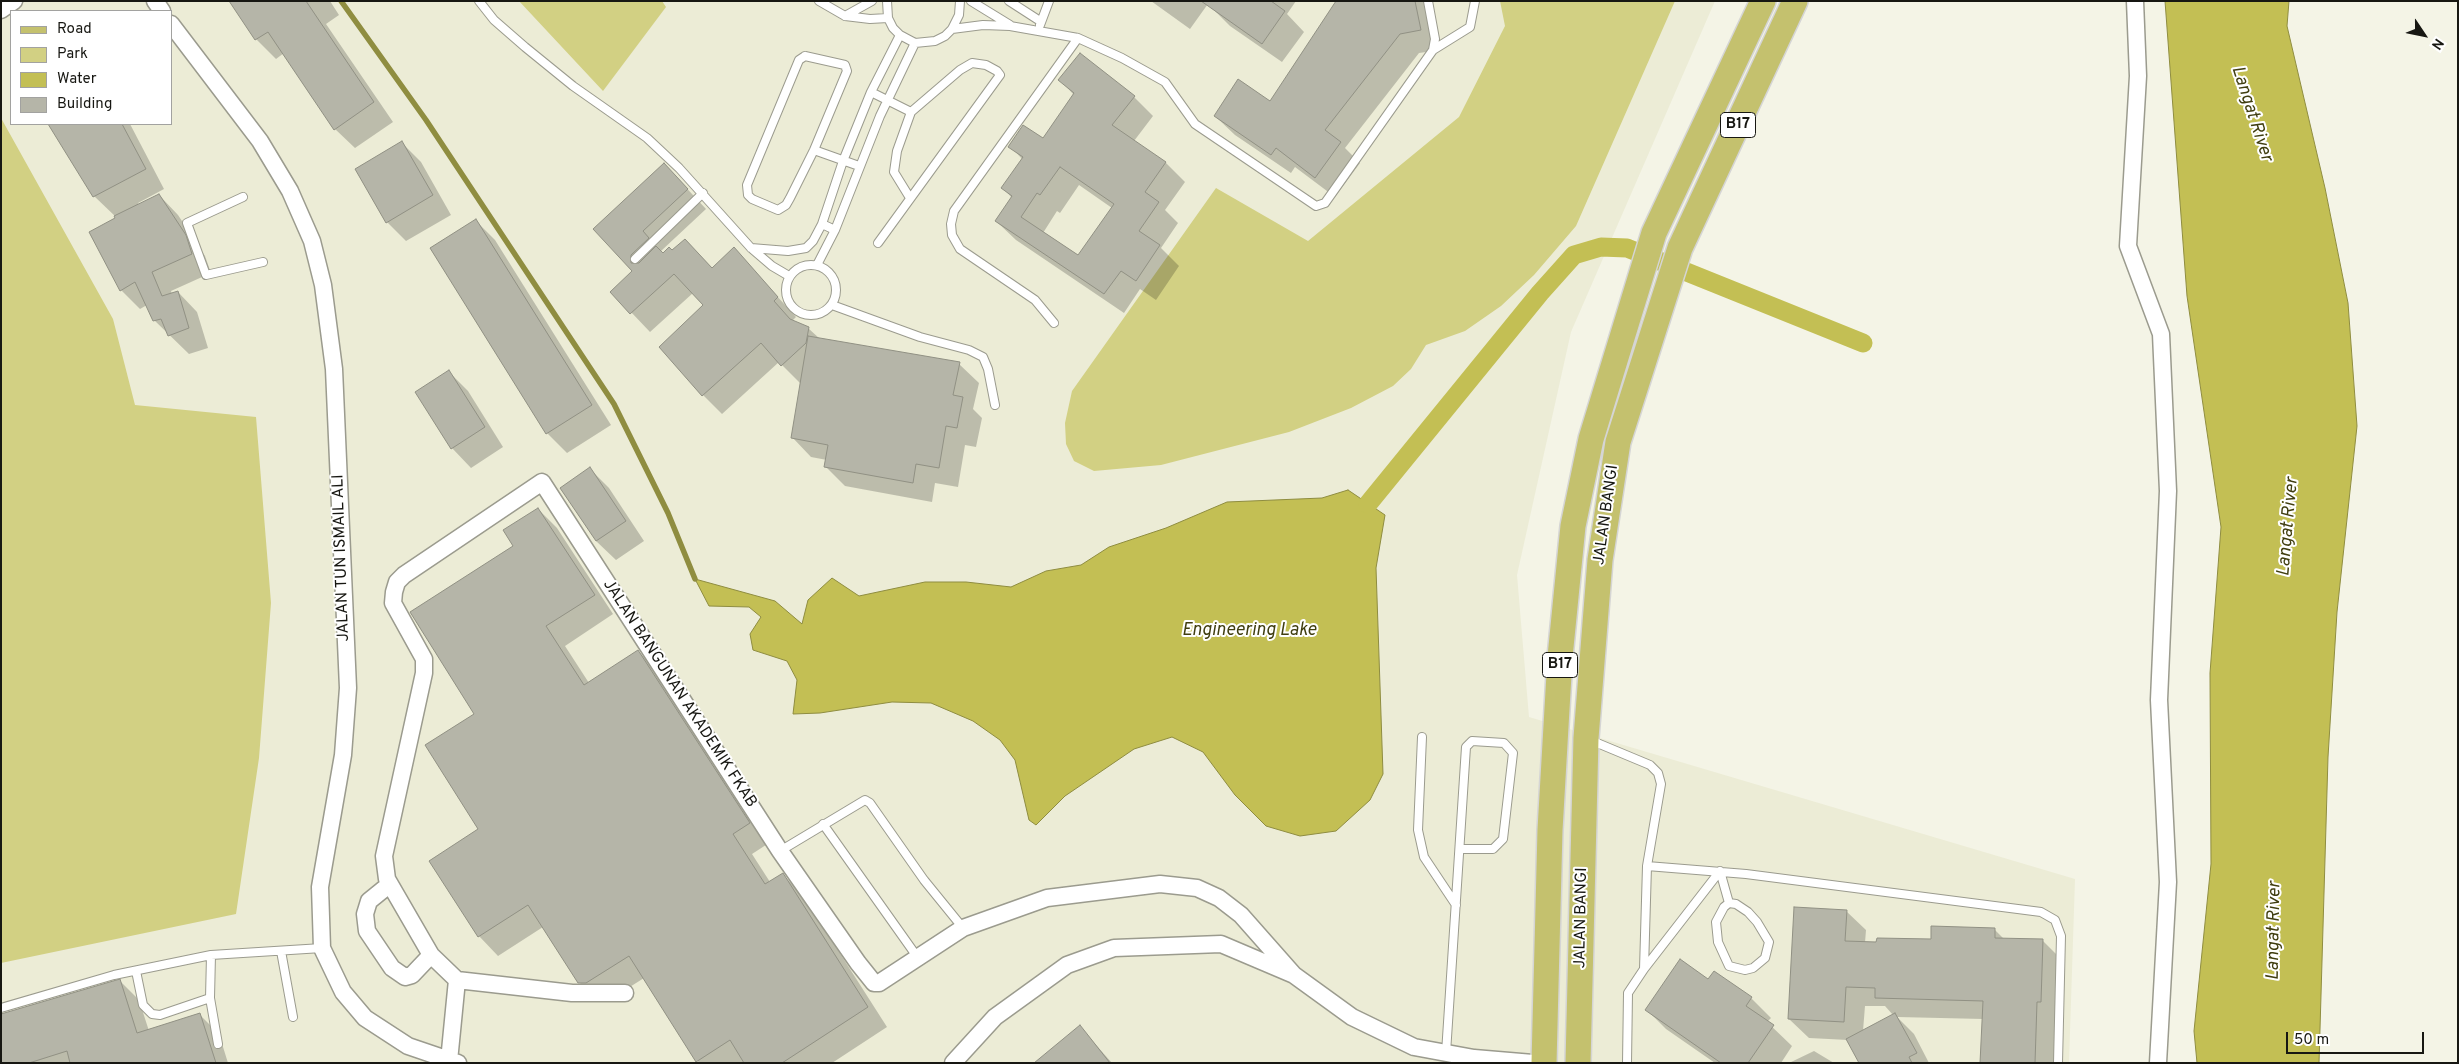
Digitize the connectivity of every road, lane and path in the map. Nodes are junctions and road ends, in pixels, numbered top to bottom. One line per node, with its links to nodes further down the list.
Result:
1 (14, 1): 15 (street)
2 (479, 1): 33 (lane)
3 (819, 1): 16 (lane)
4 (872, 1): 16 (lane)
5 (887, 1): 17 (lane)
6 (960, 1): 21 (lane)
7 (971, 1): 20 (lane)
8 (1009, 1): 18 (lane)
9 (1049, 1): 18 (lane)
10 (1428, 1): 26 (lane)
11 (1475, 1): 26 (lane)
12 (1764, 1): 76 (main road, JALAN BANGI / B17)
13 (1795, 1): 48 (main road, JALAN BANGI / B17)
14 (2135, 1): 80 (street)
15 (1, 10)
16 (845, 16): 17 (lane)
17 (888, 18): 23 (lane)
18 (1040, 21): 22 (lane)
19 (172, 25): 58 (street, JALAN TUN ISMAIL ALI)
20 (1010, 26): 21 (lane); 22 (lane)
21 (952, 29): 25 (lane)
22 (1039, 32): 24 (lane)
23 (900, 35): 25 (lane); 27 (lane)
24 (1078, 38): 26 (lane); 45 (lane)
25 (915, 43): 28 (lane)
26 (1433, 50)
27 (871, 92): 28 (lane); 31 (lane)
28 (888, 100): 29 (lane); 32 (lane)
29 (911, 112): 35 (lane); 35 (lane)
30 (814, 150): 30 (lane); 31 (lane)
31 (842, 161): 32 (lane); 36 (lane)
32 (858, 166): 37 (lane)
33 (703, 193): 39 (lane); 40 (lane)
34 (243, 197): 41 (lane)
35 (910, 198): 38 (lane)
36 (822, 224): 37 (lane); 39 (lane)
37 (835, 230): 42 (lane)
38 (878, 243)
39 (751, 248): 43 (lane)
40 (635, 258)
41 (263, 262)
42 (817, 265): 43 (lane); 44 (lane)
43 (789, 276): 44 (lane)
44 (832, 305): 46 (lane)
45 (1054, 323)
46 (995, 405)
47 (1422, 737): 56 (lane)
48 (1586, 738): 52 (lane); 77 (main road, JALAN BANGI / B17)
49 (823, 824): 51 (lane); 57 (lane); 62 (lane)
50 (1460, 849): 50 (lane); 56 (lane)
51 (780, 851): 54 (street, JALAN BANGUNAN AKADEMIK FKAB); 62 (street, JALAN BANGUNAN AKADEMIK FKAB)
52 (1647, 866): 53 (lane); 63 (lane)
53 (1720, 871): 55 (lane); 63 (lane); 79 (lane)
54 (390, 884): 60 (street, JALAN BANGUNAN AKADEMIK FKAB); 60 (street)
55 (1730, 903): 55 (lane)
56 (1456, 905): 72 (lane)
57 (963, 928): 62 (street, JALAN BANGUNAN AKADEMIK FKAB); 65 (street, JALAN BANGUNAN AKADEMIK FKAB)
58 (322, 948): 59 (lane); 73 (street, JALAN TUN ISMAIL ALI)
59 (281, 951): 61 (lane); 70 (lane)
60 (431, 954): 66 (street, JALAN BANGUNAN AKADEMIK FKAB)
61 (212, 955): 64 (lane); 68 (lane)
62 (918, 958)
63 (1644, 969): 78 (lane)
64 (136, 971): 68 (lane); 69 (lane)
65 (1294, 975): 72 (street); 74 (street)
66 (457, 980): 67 (street); 73 (street)
67 (625, 993)
68 (210, 998): 71 (lane)
69 (1, 1008)
70 (293, 1017)
71 (218, 1044)
72 (1446, 1053): 75 (street)
73 (454, 1062)
74 (953, 1063)
75 (1533, 1063)
76 (1544, 1063)
77 (1578, 1063)
78 (1627, 1063)
79 (2058, 1063)
80 (2158, 1063)

